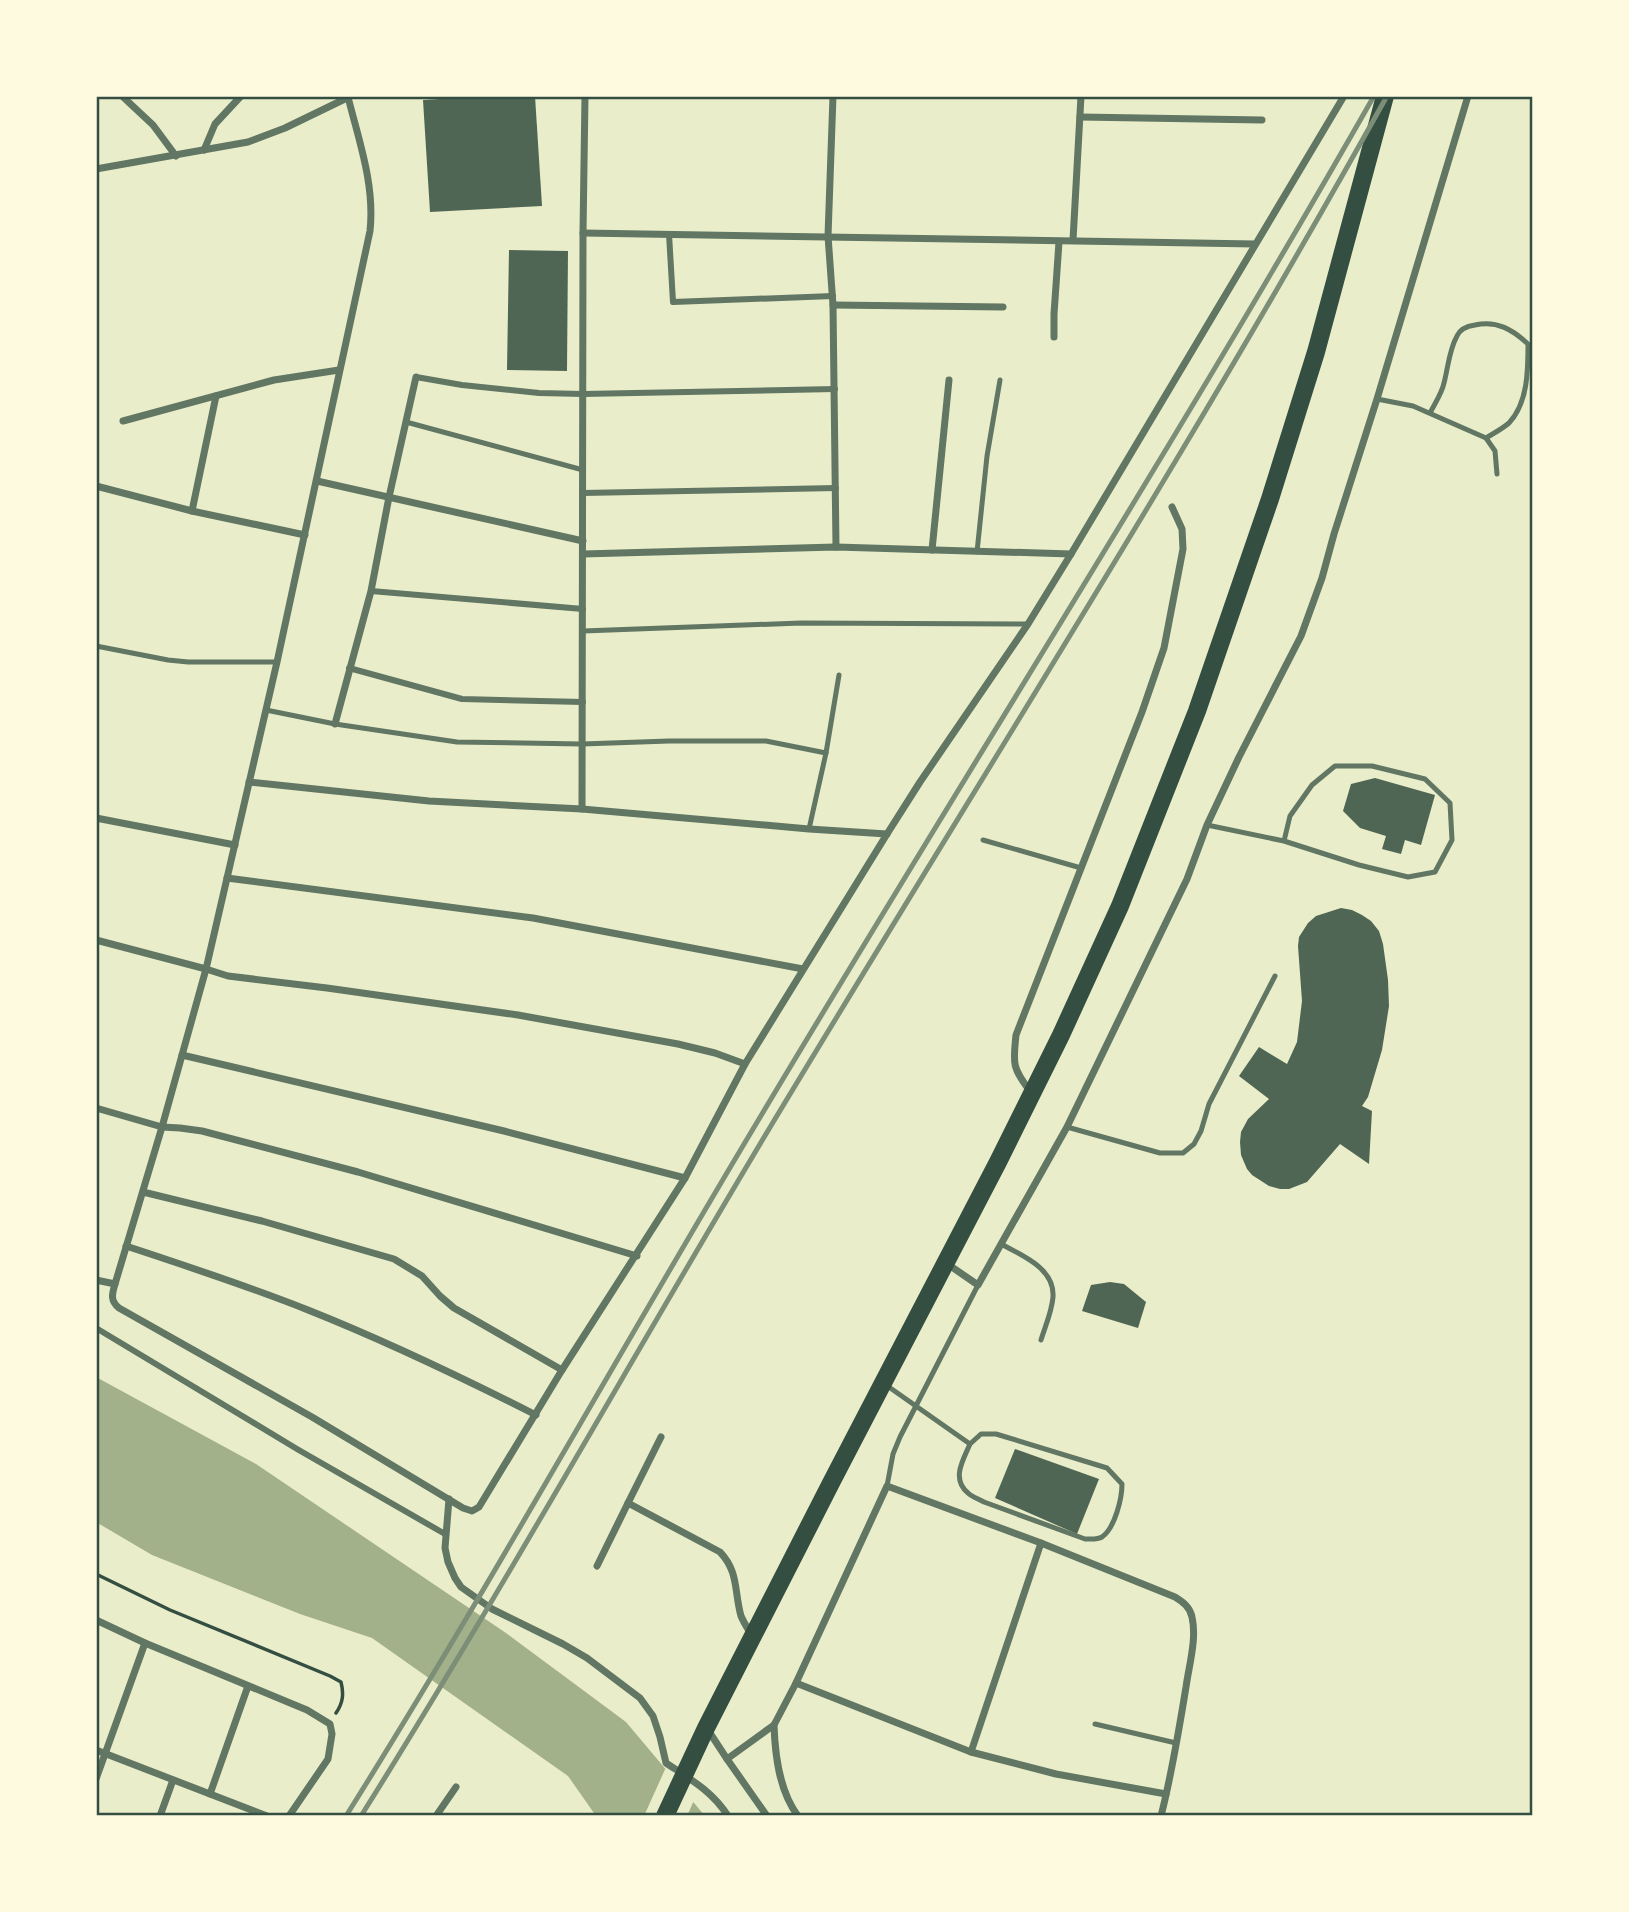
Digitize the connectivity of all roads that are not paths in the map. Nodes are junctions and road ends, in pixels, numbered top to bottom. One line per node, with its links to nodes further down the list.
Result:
1 (122, 96): 13 (street)
2 (241, 96): 12 (street)
3 (585, 96): 15 (street)
4 (833, 96): 17 (street)
5 (1081, 96): 10 (street)
6 (1344, 96): 20 (street)
7 (1385, 96): 82 (main road)
8 (1468, 96): 31 (street)
9 (349, 97): 12 (street); 24 (street)
10 (1080, 117): 11 (street); 18 (street)
11 (1262, 120)
12 (204, 150): 13 (street)
13 (176, 156): 14 (street)
14 (96, 169)
15 (583, 233): 16 (street); 29 (street)
16 (669, 234): 17 (street); 21 (street)
17 (828, 236): 19 (street); 21 (street)
18 (1073, 240): 19 (street); 20 (street)
19 (1059, 242): 23 (street)
20 (1255, 244): 51 (street)
21 (833, 300): 22 (street); 28 (street)
22 (1003, 307)
23 (1054, 337)
24 (339, 370): 30 (street); 38 (street)
25 (415, 377): 29 (street); 34 (street)
26 (948, 380): 48 (street)
27 (1000, 380): 49 (lane)
28 (835, 389): 29 (street); 40 (street)
29 (583, 394): 36 (street)
30 (216, 396): 33 (street); 44 (street)
31 (1377, 399): 32 (lane); 68 (street)
32 (1430, 413): 35 (lane); 35 (lane)
33 (123, 421)
34 (405, 422): 36 (lane); 42 (street)
35 (1486, 438): 37 (lane)
36 (583, 470): 41 (street)
37 (1497, 474)
38 (317, 481): 42 (street); 45 (street)
39 (96, 486): 44 (street)
40 (835, 488): 41 (street); 47 (street)
41 (583, 493): 46 (street)
42 (389, 497): 46 (street); 52 (street)
43 (1172, 507): 74 (street)
44 (192, 511): 45 (street)
45 (305, 535): 57 (street)
46 (583, 541): 50 (street)
47 (836, 547): 48 (street); 50 (street)
48 (932, 550): 49 (street)
49 (976, 552): 51 (street)
50 (583, 554): 53 (street)
51 (1071, 554): 54 (street)
52 (371, 591): 53 (street); 58 (street)
53 (583, 609): 55 (street)
54 (1028, 624): 55 (lane); 70 (street)
55 (583, 631): 60 (street)
56 (96, 646): 57 (lane)
57 (277, 662): 61 (street)
58 (349, 668): 60 (street); 62 (street)
59 (839, 675): 64 (lane)
60 (583, 702): 63 (street)
61 (266, 710): 62 (lane); 65 (street)
62 (335, 724): 63 (lane)
63 (582, 744): 64 (lane); 66 (street)
64 (826, 753): 69 (lane)
65 (249, 782): 66 (street); 73 (street)
66 (582, 809): 69 (street)
67 (96, 818): 73 (street)
68 (1207, 825): 72 (lane); 85 (street)
69 (809, 829): 70 (street)
70 (887, 834): 78 (street)
71 (983, 840): 74 (lane)
72 (1284, 841): 72 (lane)
73 (235, 845): 75 (street)
74 (1081, 868): 82 (street)
75 (227, 878): 77 (street); 78 (street)
76 (96, 940): 77 (street)
77 (206, 969): 80 (street); 81 (street)
78 (803, 969): 81 (street)
79 (1275, 976): 85 (lane)
80 (182, 1055): 84 (street); 86 (street)
81 (745, 1064): 86 (street)
82 (1032, 1094): 91 (main road)
83 (96, 1108): 84 (street)
84 (162, 1127): 87 (street); 90 (street)
85 (1067, 1127): 88 (street)
86 (685, 1178): 90 (street)
87 (143, 1192): 89 (street); 97 (street)
88 (1001, 1244): 94 (street); 96 (lane)
89 (127, 1246): 93 (street); 100 (street)
90 (636, 1256): 97 (street)
91 (946, 1263): 94 (street); 98 (main road)
92 (96, 1280): 93 (street)
93 (115, 1284): 104 (street)
94 (978, 1285): 99 (lane)
95 (96, 1328): 106 (street)
96 (1041, 1340)
97 (562, 1370): 100 (street)
98 (883, 1383): 99 (lane); 110 (main road)
99 (916, 1405): 102 (lane); 103 (lane)
100 (536, 1415): 104 (street)
101 (661, 1437): 105 (street)
102 (970, 1444): 102 (lane)
103 (887, 1486): 107 (street); 112 (street)
104 (449, 1499): 106 (street)
105 (628, 1503): 108 (street); 110 (street)
106 (445, 1534): 132 (street)
107 (1041, 1543): 117 (street); 119 (street)
108 (597, 1566)
109 (96, 1620): 111 (street)
110 (753, 1637): 116 (main road)
111 (145, 1643): 113 (street); 120 (street)
112 (796, 1683): 115 (street); 119 (street)
113 (248, 1686): 125 (street); 129 (street)
114 (1095, 1724): 117 (lane)
115 (774, 1725): 121 (street); 134 (street)
116 (706, 1728): 121 (street); 131 (main road)
117 (1177, 1743): 126 (street)
118 (96, 1750): 120 (street)
119 (971, 1752): 126 (street)
120 (106, 1754): 122 (street); 123 (street)
121 (727, 1759): 133 (street)
122 (96, 1779)
123 (173, 1780): 125 (street); 127 (street)
124 (456, 1787): 130 (street)
125 (210, 1794): 128 (street)
126 (1166, 1794): 135 (street)
127 (160, 1816)
128 (267, 1816)
129 (289, 1816)
130 (436, 1816)
131 (665, 1816)
132 (728, 1816)
133 (767, 1816)
134 (798, 1816)
135 (1161, 1816)

